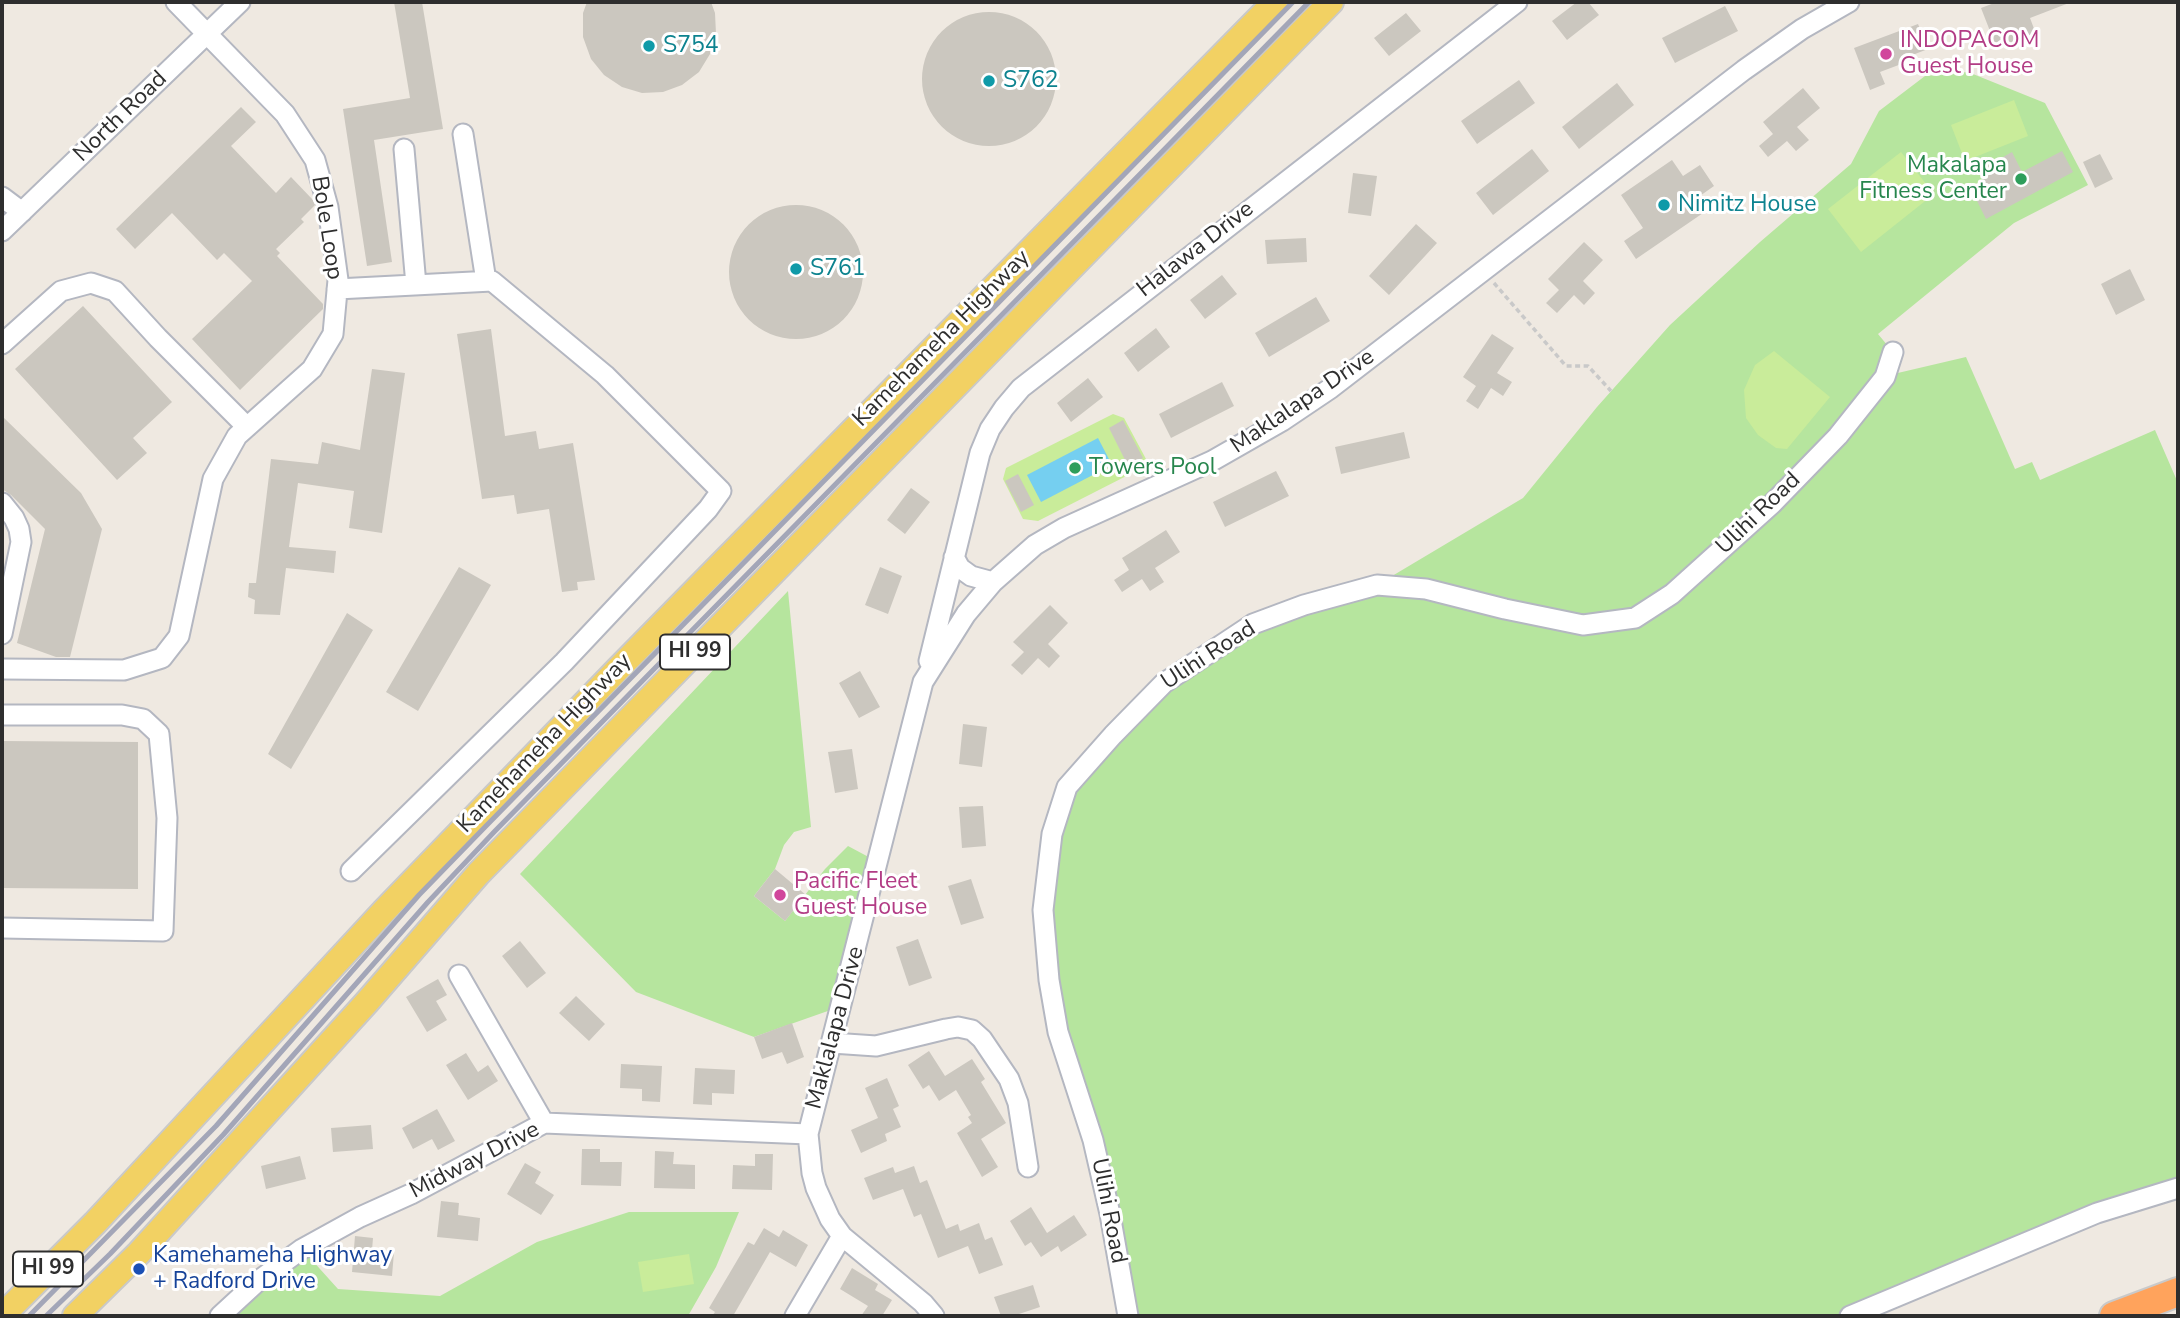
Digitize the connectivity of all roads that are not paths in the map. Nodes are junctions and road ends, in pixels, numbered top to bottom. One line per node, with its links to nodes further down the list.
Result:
1 (176, 2): 7 (street, Bole Loop)
2 (240, 2): 7 (street, North Road)
3 (1275, 2): 34 (main road, Kamehameha Highway / HI 99)
4 (1331, 2): 36 (main road, Kamehameha Highway / HI 99)
5 (1517, 2): 20 (street, Halawa Drive)
6 (1849, 2): 21 (street, Maklalapa Drive)
7 (207, 33): 11 (street, North Road); 15 (street, Bole Loop)
8 (463, 134): 13 (street)
9 (404, 149): 14 (street)
10 (2, 197): 11 (street)
11 (22, 212): 12 (street, North Road)
12 (2, 231)
13 (486, 281): 14 (street); 26 (street)
14 (416, 285): 15 (street)
15 (337, 289): 18 (street, Bole Loop)
16 (2, 344): 18 (street)
17 (1893, 352): 45 (street, Ulihi Road)
18 (247, 427): 23 (street, Bole Loop)
19 (2, 503): 22 (street)
20 (954, 557): 21 (street); 24 (street, Halawa Drive)
21 (993, 582): 24 (street, Maklalapa Drive)
22 (2, 634)
23 (2, 668)
24 (923, 682): 29 (street, Maklalapa Drive)
25 (2, 715): 27 (street)
26 (351, 871)
27 (2, 928)
28 (459, 975): 30 (street)
29 (832, 1043): 31 (street, Maklalapa Drive); 32 (street)
30 (544, 1123): 31 (street, Midway Drive); 42 (street, Midway Drive)
31 (808, 1134): 35 (street, Maklalapa Drive)
32 (1028, 1167)
33 (2178, 1188): 46 (street)
34 (95, 1223): 37 (main road); 39 (main road, Kamehameha Highway / HI 99)
35 (842, 1236): 43 (street); 44 (street, Maklalapa Drive)
36 (139, 1253): 40 (main road, Kamehameha Highway / HI 99); 41 (main road)
37 (2, 1292)
38 (2178, 1292): 47 (highway)
39 (2, 1316)
40 (75, 1316)
41 (87, 1316)
42 (220, 1316)
43 (795, 1316)
44 (934, 1316)
45 (1128, 1316)
46 (1850, 1316)
47 (2114, 1316)

